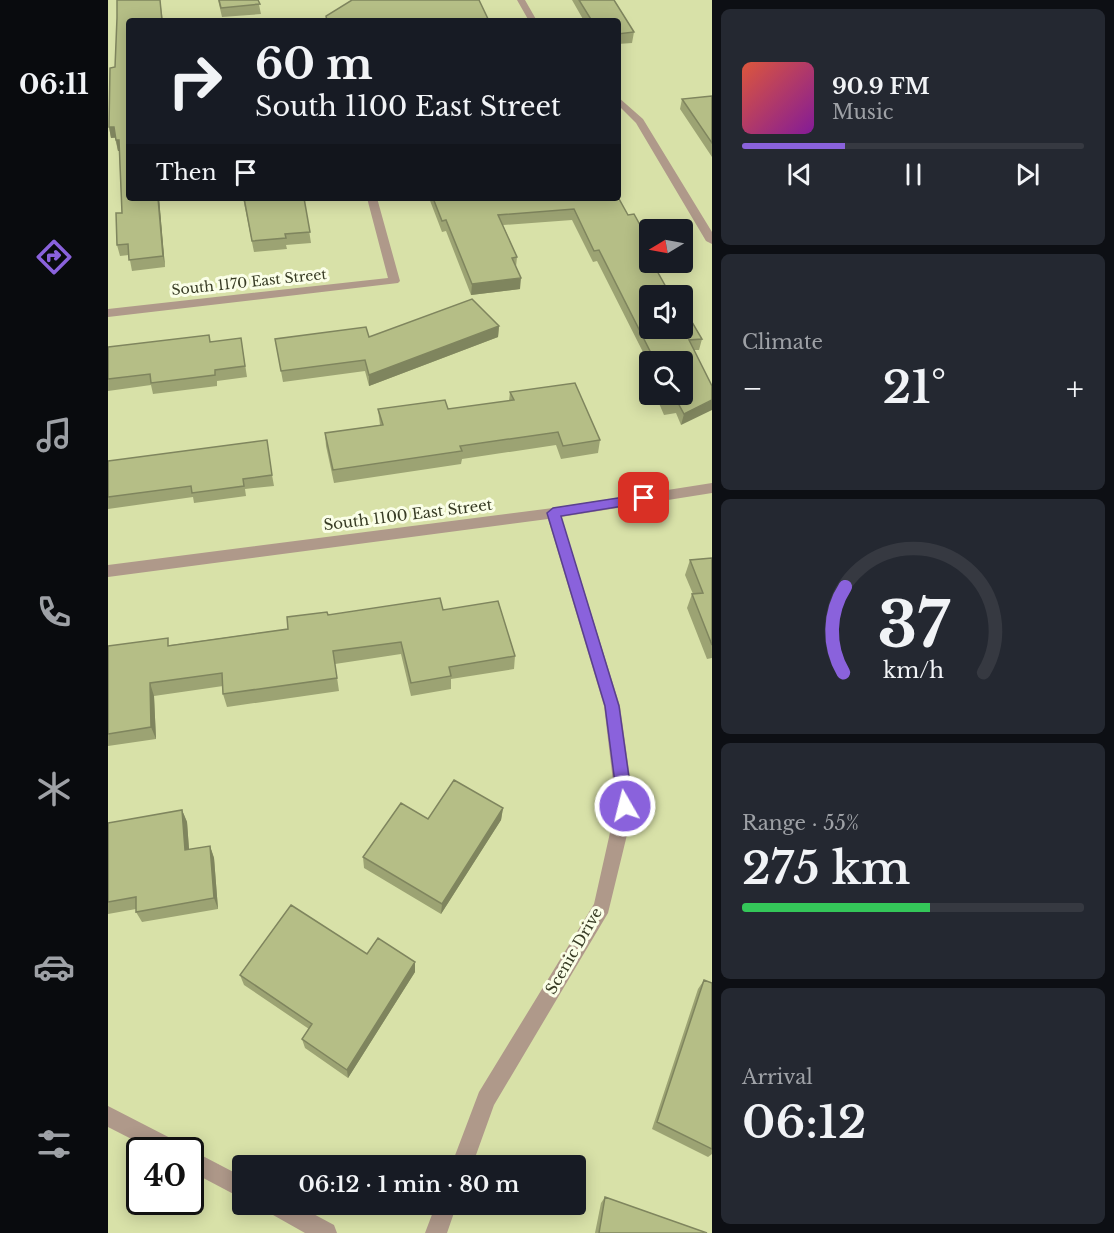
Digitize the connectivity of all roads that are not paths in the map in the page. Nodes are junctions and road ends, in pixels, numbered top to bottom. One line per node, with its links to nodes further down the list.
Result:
1 (521, 0): 2 (street)
2 (531, 18)
3 (621, 103): 5 (street)
4 (373, 201): 6 (street, South 1170 East Street)
5 (712, 241)
6 (108, 313)
7 (712, 488): 8 (street, South 1100 East Street)
8 (553, 513): 9 (street, South 1100 East Street); 12 (street, Scenic Drive)
9 (108, 571)
10 (108, 1116): 11 (street)
11 (148, 1137)
12 (465, 1155)
13 (204, 1167): 14 (street)
14 (232, 1182)
15 (293, 1215): 17 (street)
16 (443, 1215): 18 (street)
17 (327, 1233)
18 (436, 1233)

